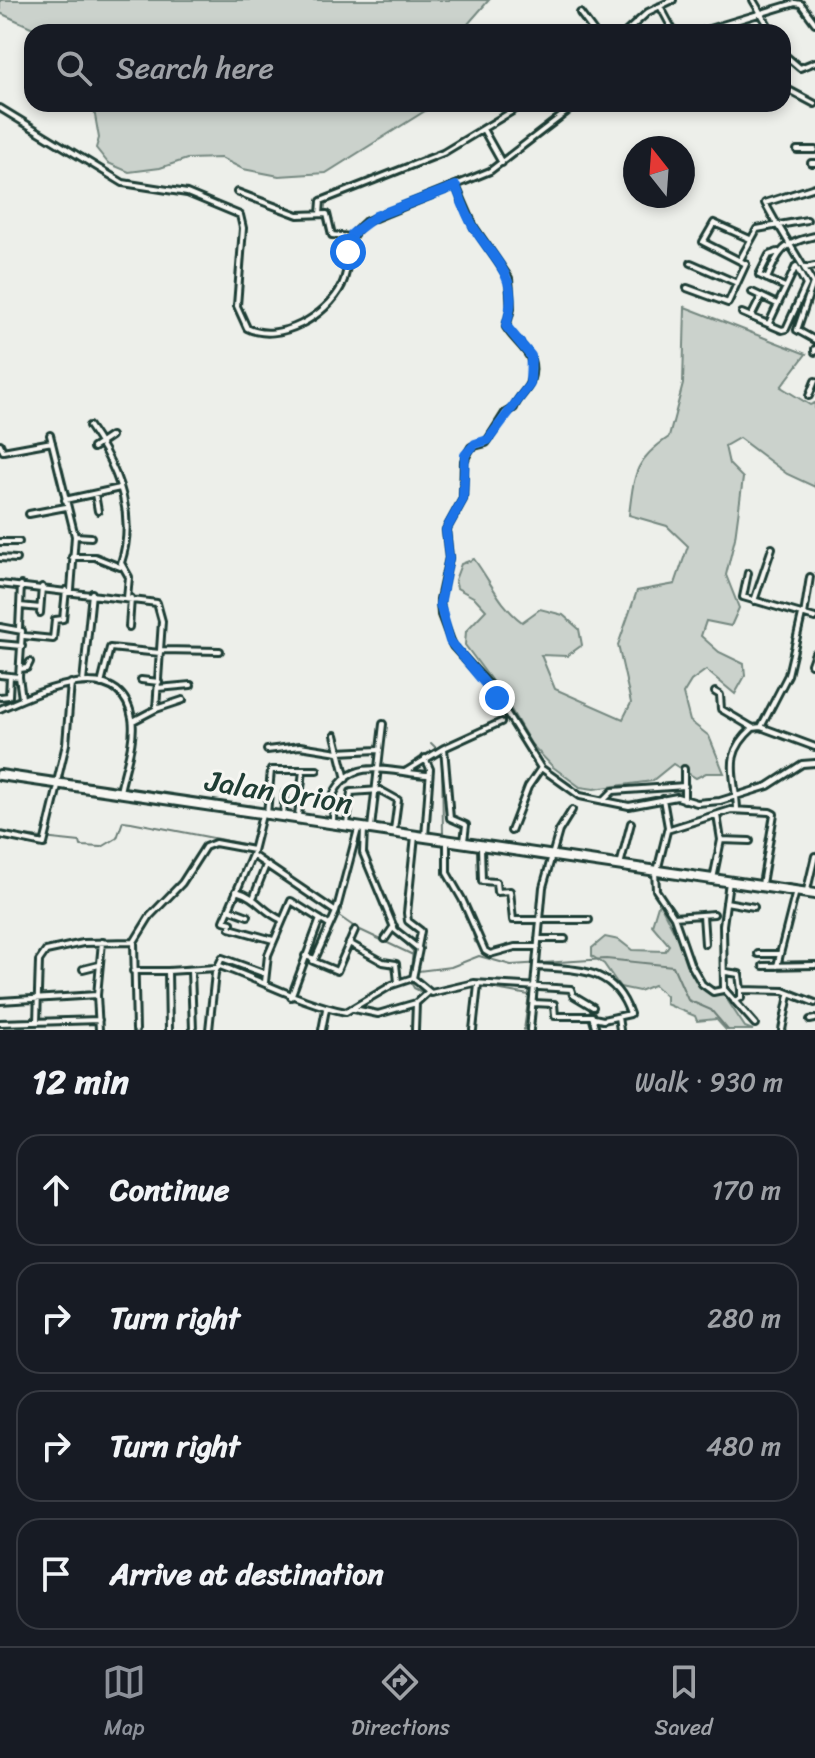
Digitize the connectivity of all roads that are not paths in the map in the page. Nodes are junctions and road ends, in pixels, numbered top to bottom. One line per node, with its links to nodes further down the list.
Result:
1 (673, 0): 4 (street)
2 (753, 0): 5 (street)
3 (801, 2): 5 (street); 7 (street)
4 (663, 3): 9 (street); 10 (street)
5 (761, 11): 11 (street); 12 (street)
6 (580, 13): 8 (street)
7 (815, 23)
8 (588, 24)
9 (636, 24)
10 (671, 24)
11 (723, 24)
12 (768, 24)
13 (791, 60): 14 (street)
14 (815, 62)
15 (791, 91): 16 (street)
16 (815, 104)
17 (0, 108): 31 (street)
18 (511, 112): 20 (street)
19 (567, 112): 23 (street)
20 (483, 130): 23 (street); 27 (street)
21 (797, 150): 22 (street)
22 (815, 150)
23 (502, 163): 24 (street)
24 (456, 186): 31 (street); 133 (street)
25 (815, 187): 29 (street)
26 (237, 192): 27 (street)
27 (320, 214): 31 (street)
28 (807, 220): 29 (street)
29 (779, 228): 32 (street); 33 (street)
30 (815, 236): 33 (street)
31 (350, 237)
32 (750, 239): 35 (street); 35 (street)
33 (791, 243): 34 (street); 38 (street)
34 (778, 252): 39 (street); 39 (street)
35 (740, 260): 40 (street)
36 (691, 263): 40 (street)
37 (815, 266): 38 (street)
38 (805, 268): 41 (street)
39 (767, 279): 42 (street)
40 (737, 283): 43 (street)
41 (814, 284): 50 (street)
42 (785, 287): 46 (street); 49 (street)
43 (687, 288)
44 (752, 292): 45 (street)
45 (761, 297): 46 (street); 48 (street)
46 (777, 304): 49 (street)
47 (742, 313): 48 (street)
48 (751, 317): 49 (street)
49 (769, 323)
50 (815, 340)
51 (815, 381): 52 (street)
52 (809, 396)
53 (89, 426): 58 (street)
54 (50, 435): 56 (street)
55 (111, 436): 58 (street)
56 (52, 442): 60 (street); 62 (street)
57 (0, 444): 60 (street)
58 (103, 444): 59 (street); 63 (street)
59 (93, 448)
60 (2, 451)
61 (69, 472): 62 (street)
62 (59, 475): 65 (street)
63 (120, 488): 64 (street); 77 (street)
64 (95, 494): 65 (street); 67 (street)
65 (65, 500): 66 (street)
66 (66, 507): 68 (street); 69 (street)
67 (98, 511)
68 (29, 514)
69 (75, 536): 70 (street); 74 (street)
70 (91, 537)
71 (0, 542): 72 (street)
72 (19, 542)
73 (772, 548): 86 (street)
74 (72, 557): 77 (street); 83 (street)
75 (0, 558): 76 (street)
76 (16, 559)
77 (121, 567): 85 (street)
78 (748, 573): 86 (street)
79 (810, 577): 88 (street)
80 (0, 584): 81 (street)
81 (21, 585): 82 (street); 87 (street)
82 (42, 587): 83 (street); 87 (street)
83 (68, 590): 84 (street); 93 (street)
84 (92, 593): 85 (street); 97 (street)
85 (129, 598): 91 (street); 99 (street)
86 (754, 601): 88 (street)
87 (20, 606): 92 (street)
88 (803, 615): 89 (street); 122 (street)
89 (815, 618)
90 (0, 627): 92 (street)
91 (129, 627)
92 (19, 628): 93 (street)
93 (24, 636): 95 (street)
94 (0, 644): 95 (street)
95 (23, 646): 103 (street)
96 (78, 646): 97 (street)
97 (86, 646): 108 (street)
98 (220, 651): 99 (street)
99 (161, 652): 110 (street); 111 (street)
100 (815, 653): 102 (street)
101 (30, 662): 103 (street)
102 (811, 664)
103 (20, 669): 106 (street)
104 (0, 675): 105 (street)
105 (10, 676): 106 (street); 114 (street)
106 (19, 677): 115 (street)
107 (141, 680): 111 (street)
108 (83, 682): 109 (street); 110 (street)
109 (71, 683): 115 (street); 141 (street)
110 (101, 684): 119 (street)
111 (159, 685): 112 (street); 118 (street)
112 (191, 685)
113 (715, 692): 123 (street)
114 (0, 697)
115 (22, 698): 117 (street)
116 (183, 700): 118 (street)
117 (0, 709)
118 (156, 709): 119 (street)
119 (133, 721): 145 (street)
120 (501, 722): 126 (street)
121 (383, 724): 128 (street)
122 (761, 727): 123 (street); 125 (street)
123 (753, 728): 146 (street)
124 (335, 735): 129 (street)
125 (815, 747)
126 (443, 749): 130 (street); 169 (street)
127 (267, 750): 129 (street)
128 (378, 750): 129 (street); 132 (street)
129 (338, 752): 140 (street)
130 (425, 758): 137 (street); 139 (street)
131 (815, 763): 146 (street)
132 (375, 767): 137 (street); 140 (street); 143 (street)
133 (541, 768): 151 (street); 163 (street)
134 (684, 769): 142 (street)
135 (303, 770): 136 (street); 154 (street); 157 (street)
136 (317, 770)
137 (405, 772): 139 (street)
138 (0, 775): 141 (highway, Jalan Orion)
139 (428, 775): 166 (street)
140 (346, 779): 147 (street)
141 (58, 783): 145 (highway, Jalan Orion); 165 (street)
142 (685, 786): 150 (street); 151 (street)
143 (374, 790): 148 (street); 161 (street); 164 (street)
144 (285, 793): 156 (street)
145 (120, 794): 154 (highway, Jalan Orion)
146 (736, 795): 150 (street); 152 (street)
147 (333, 798): 148 (street); 159 (street)
148 (348, 799): 160 (street)
149 (663, 799): 150 (street); 151 (street); 162 (street)
150 (684, 800)
151 (602, 802)
152 (737, 809): 155 (street); 180 (street)
153 (572, 810): 173 (street)
154 (264, 814): 156 (highway, Jalan Orion); 172 (street)
155 (717, 815): 162 (street); 168 (street)
156 (283, 816): 157 (highway, Jalan Orion)
157 (297, 819): 159 (highway, Jalan Orion)
158 (631, 823): 175 (street)
159 (333, 824): 160 (highway, Jalan Orion)
160 (347, 824): 161 (highway, Jalan Orion)
161 (363, 829): 164 (highway, Jalan Orion); 188 (street); 198 (street)
162 (667, 830): 177 (street)
163 (511, 831)
164 (393, 833): 166 (highway, Jalan Orion)
165 (0, 835)
166 (420, 837): 167 (highway, Jalan Orion); 208 (street)
167 (446, 840): 169 (highway, Jalan Orion); 209 (street)
168 (721, 840): 170 (street); 178 (street)
169 (464, 841): 171 (highway, Jalan Orion)
170 (750, 841)
171 (481, 844): 173 (highway, Jalan Orion); 195 (street)
172 (251, 854): 176 (street); 181 (street); 205 (street)
173 (551, 855): 175 (highway, Jalan Orion); 195 (street)
174 (815, 856): 183 (street)
175 (620, 865): 177 (highway, Jalan Orion)
176 (265, 866): 184 (street); 188 (street)
177 (656, 871): 178 (highway, Jalan Orion); 192 (street)
178 (713, 879): 179 (highway, Jalan Orion)
179 (729, 882): 180 (highway, Jalan Orion); 185 (street)
180 (761, 886): 182 (highway, Jalan Orion)
181 (236, 891): 184 (street); 187 (street)
182 (796, 891): 183 (highway, Jalan Orion); 211 (street)
183 (811, 894)
184 (254, 896): 194 (street)
185 (726, 902): 186 (street); 224 (street)
186 (754, 907)
187 (229, 909): 191 (street); 203 (street)
188 (335, 913): 197 (street)
189 (714, 914): 190 (street)
190 (703, 915): 192 (street); 207 (street)
191 (248, 916)
192 (674, 917): 231 (street)
193 (320, 919): 194 (street); 197 (street); 212 (street)
194 (282, 920): 203 (street)
195 (539, 920): 196 (street); 201 (street)
196 (589, 920)
197 (329, 925): 213 (street)
198 (394, 926): 200 (street); 208 (street)
199 (355, 930): 206 (street)
200 (385, 939)
201 (538, 939): 202 (street); 209 (street)
202 (565, 939)
203 (273, 940): 225 (street)
204 (102, 942): 205 (street); 215 (street); 238 (street)
205 (134, 942): 222 (street)
206 (349, 943): 213 (street); 228 (street)
207 (705, 944)
208 (418, 947): 226 (street)
209 (538, 947): 214 (street)
210 (758, 954): 211 (street)
211 (779, 954): 218 (street)
212 (305, 956): 213 (street); 236 (street)
213 (312, 960)
214 (538, 964): 230 (street); 246 (street)
215 (99, 965): 220 (street); 234 (street)
216 (815, 965): 218 (street)
217 (763, 966): 218 (street)
218 (777, 966)
219 (218, 967): 221 (street); 225 (street); 227 (street); 258 (street)
220 (83, 969)
221 (191, 970): 223 (street); 257 (street)
222 (133, 971): 223 (street); 255 (street)
223 (168, 971): 256 (street)
224 (725, 972): 231 (street); 232 (street)
225 (263, 973): 227 (street)
226 (413, 974): 228 (street); 233 (street)
227 (265, 982): 236 (street)
228 (398, 982): 245 (street)
229 (478, 985): 230 (street); 233 (street); 261 (street)
230 (534, 988): 241 (street); 243 (street)
231 (724, 989): 239 (street)
232 (741, 990): 235 (street); 239 (street)
233 (425, 994): 240 (street)
234 (97, 995): 238 (street); 248 (street)
235 (789, 995): 242 (street); 265 (street)
236 (291, 997): 244 (street)
237 (0, 1001): 238 (street)
238 (36, 1001): 249 (street)
239 (734, 1001): 252 (street)
240 (416, 1003): 245 (street); 260 (street)
241 (533, 1003): 247 (street); 262 (street)
242 (815, 1003)
243 (593, 1007)
244 (326, 1008): 245 (street); 259 (street)
245 (354, 1009)
246 (618, 1017): 247 (street); 264 (street)
247 (594, 1018): 263 (street)
248 (99, 1020): 250 (street); 254 (street)
249 (37, 1022): 250 (street); 251 (street)
250 (67, 1022): 253 (street)
251 (0, 1023)
252 (755, 1024)
253 (67, 1030)
254 (99, 1030)
255 (136, 1030)
256 (169, 1030)
257 (193, 1030)
258 (209, 1030)
259 (322, 1030)
260 (415, 1030)
261 (473, 1030)
262 (530, 1030)
263 (596, 1030)
264 (620, 1030)
265 (782, 1030)

